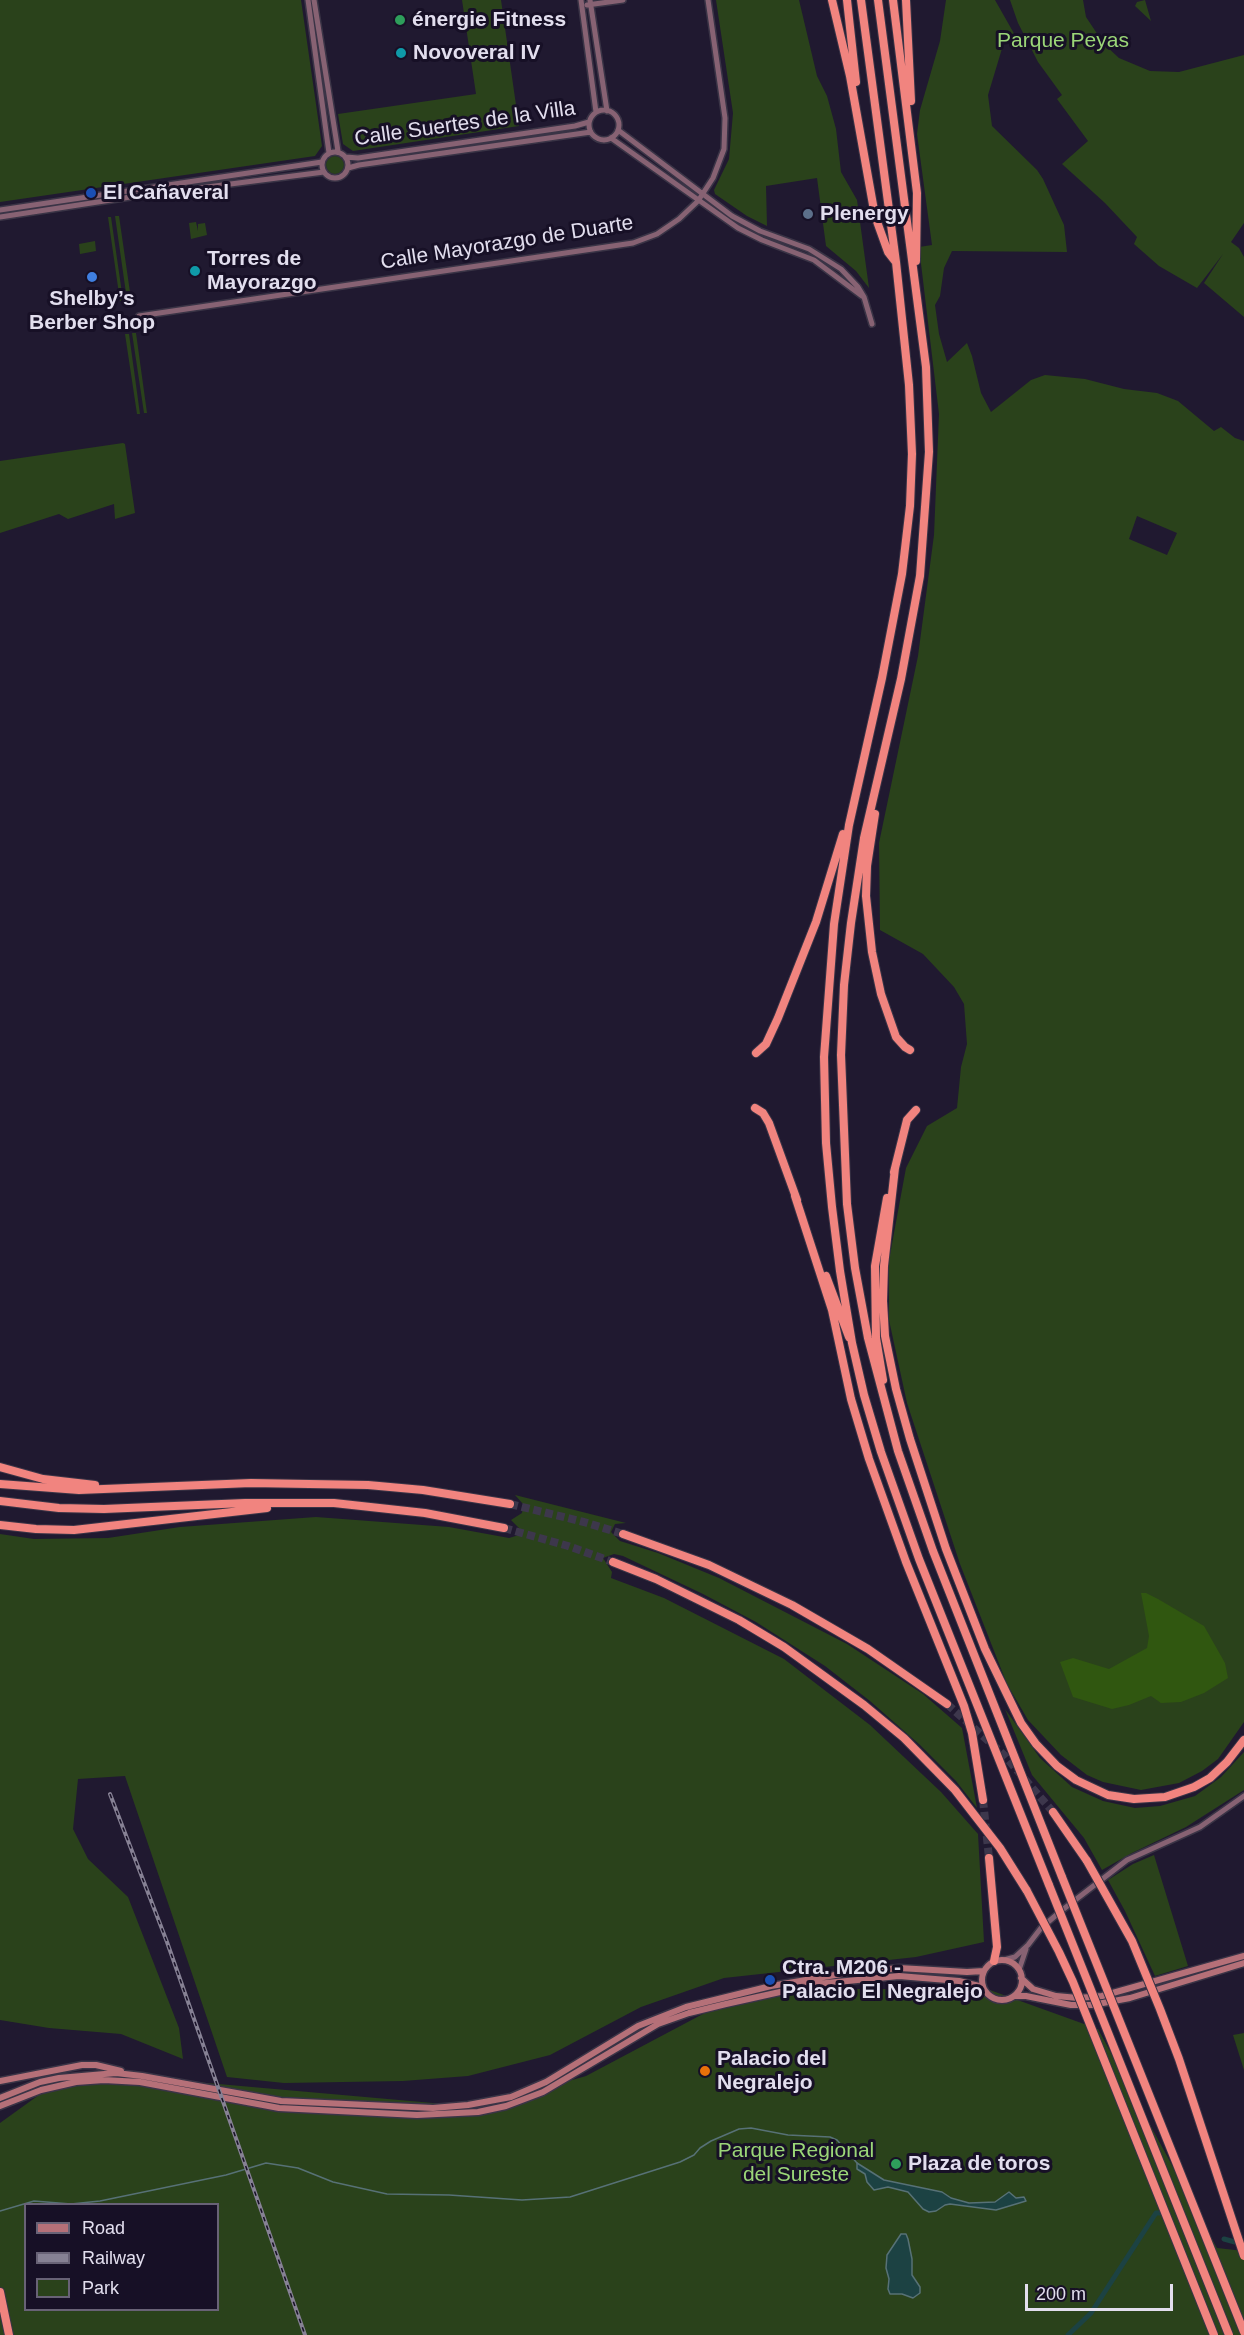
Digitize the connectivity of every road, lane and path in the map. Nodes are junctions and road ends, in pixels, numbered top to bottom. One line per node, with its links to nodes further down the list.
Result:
1 (308, 0): 20 (main road)
2 (314, 0): 19 (main road)
3 (623, 0): 11 (main road)
4 (708, 0): 27 (main road, Calle Mayorazgo de Duarte)
5 (832, 0): 26 (highway)
6 (847, 0): 26 (highway)
7 (861, 0): 31 (highway)
8 (878, 0): 32 (highway)
9 (893, 0): 21 (highway)
10 (906, 0): 21 (highway)
11 (590, 2): 12 (main road); 13 (main road)
12 (582, 3): 14 (main road)
13 (607, 111): 14 (main road); 16 (main road)
14 (596, 112): 15 (main road)
15 (589, 122): 17 (main road); 22 (main road, Calle Suertes de la Villa)
16 (618, 130): 18 (main road); 27 (main road)
17 (591, 132): 18 (main road); 24 (main road, Calle Suertes de la Villa)
18 (611, 138): 28 (main road)
19 (338, 151): 20 (main road); 22 (main road)
20 (329, 153): 23 (main road)
21 (914, 153): 32 (highway)
22 (346, 157): 24 (main road)
23 (322, 162): 25 (main road); 29 (main road)
24 (348, 168): 25 (main road)
25 (324, 172): 30 (main road)
26 (867, 172): 31 (highway)
27 (703, 194): 28 (main road, Calle Mayorazgo de Duarte); 33 (main road)
28 (698, 201): 33 (main road); 34 (main road, Calle Mayorazgo de Duarte)
29 (0, 210)
30 (0, 217)
31 (896, 262): 37 (highway)
32 (915, 278): 36 (highway)
33 (864, 297): 35 (main road)
34 (139, 316)
35 (872, 324)
36 (892, 714): 38 (highway); 45 (highway)
37 (849, 825): 39 (highway); 44 (highway)
38 (910, 1050)
39 (756, 1053)
40 (755, 1107): 43 (highway)
41 (916, 1110): 42 (highway)
42 (895, 1168): 45 (highway); 57 (highway)
43 (795, 1196): 44 (highway); 59 (highway)
44 (852, 1343): 81 (highway, bridge)
45 (882, 1393): 78 (highway, bridge)
46 (0, 1467): 48 (highway)
47 (0, 1484): 48 (highway)
48 (114, 1489): 51 (highway)
49 (0, 1501): 50 (highway)
50 (334, 1503): 52 (highway); 53 (highway)
51 (510, 1504)
52 (0, 1525)
53 (504, 1528)
54 (623, 1534): 56 (highway)
55 (613, 1562): 80 (highway, bridge)
56 (947, 1704)
57 (1244, 1740)
58 (1244, 1796): 62 (main road)
59 (983, 1800)
60 (1053, 1812): 76 (highway, bridge)
61 (989, 1858): 65 (highway)
62 (1028, 1945): 64 (main road); 67 (main road)
63 (1244, 1956): 69 (main road)
64 (1004, 1960): 65 (main road); 67 (main road)
65 (994, 1962): 68 (main road)
66 (1244, 1963): 71 (main road)
67 (1018, 1970): 69 (main road)
68 (984, 1971): 70 (main road); 72 (main road)
69 (1021, 1978): 71 (main road)
70 (983, 1988): 71 (main road); 75 (main road)
71 (1014, 1996)
72 (142, 2076): 73 (main road); 74 (main road)
73 (0, 2081)
74 (0, 2098)
75 (0, 2106)
76 (1244, 2256)
77 (0, 2292): 79 (highway)
78 (1244, 2332)
79 (9, 2335)
80 (1214, 2335)
81 (1229, 2335)

